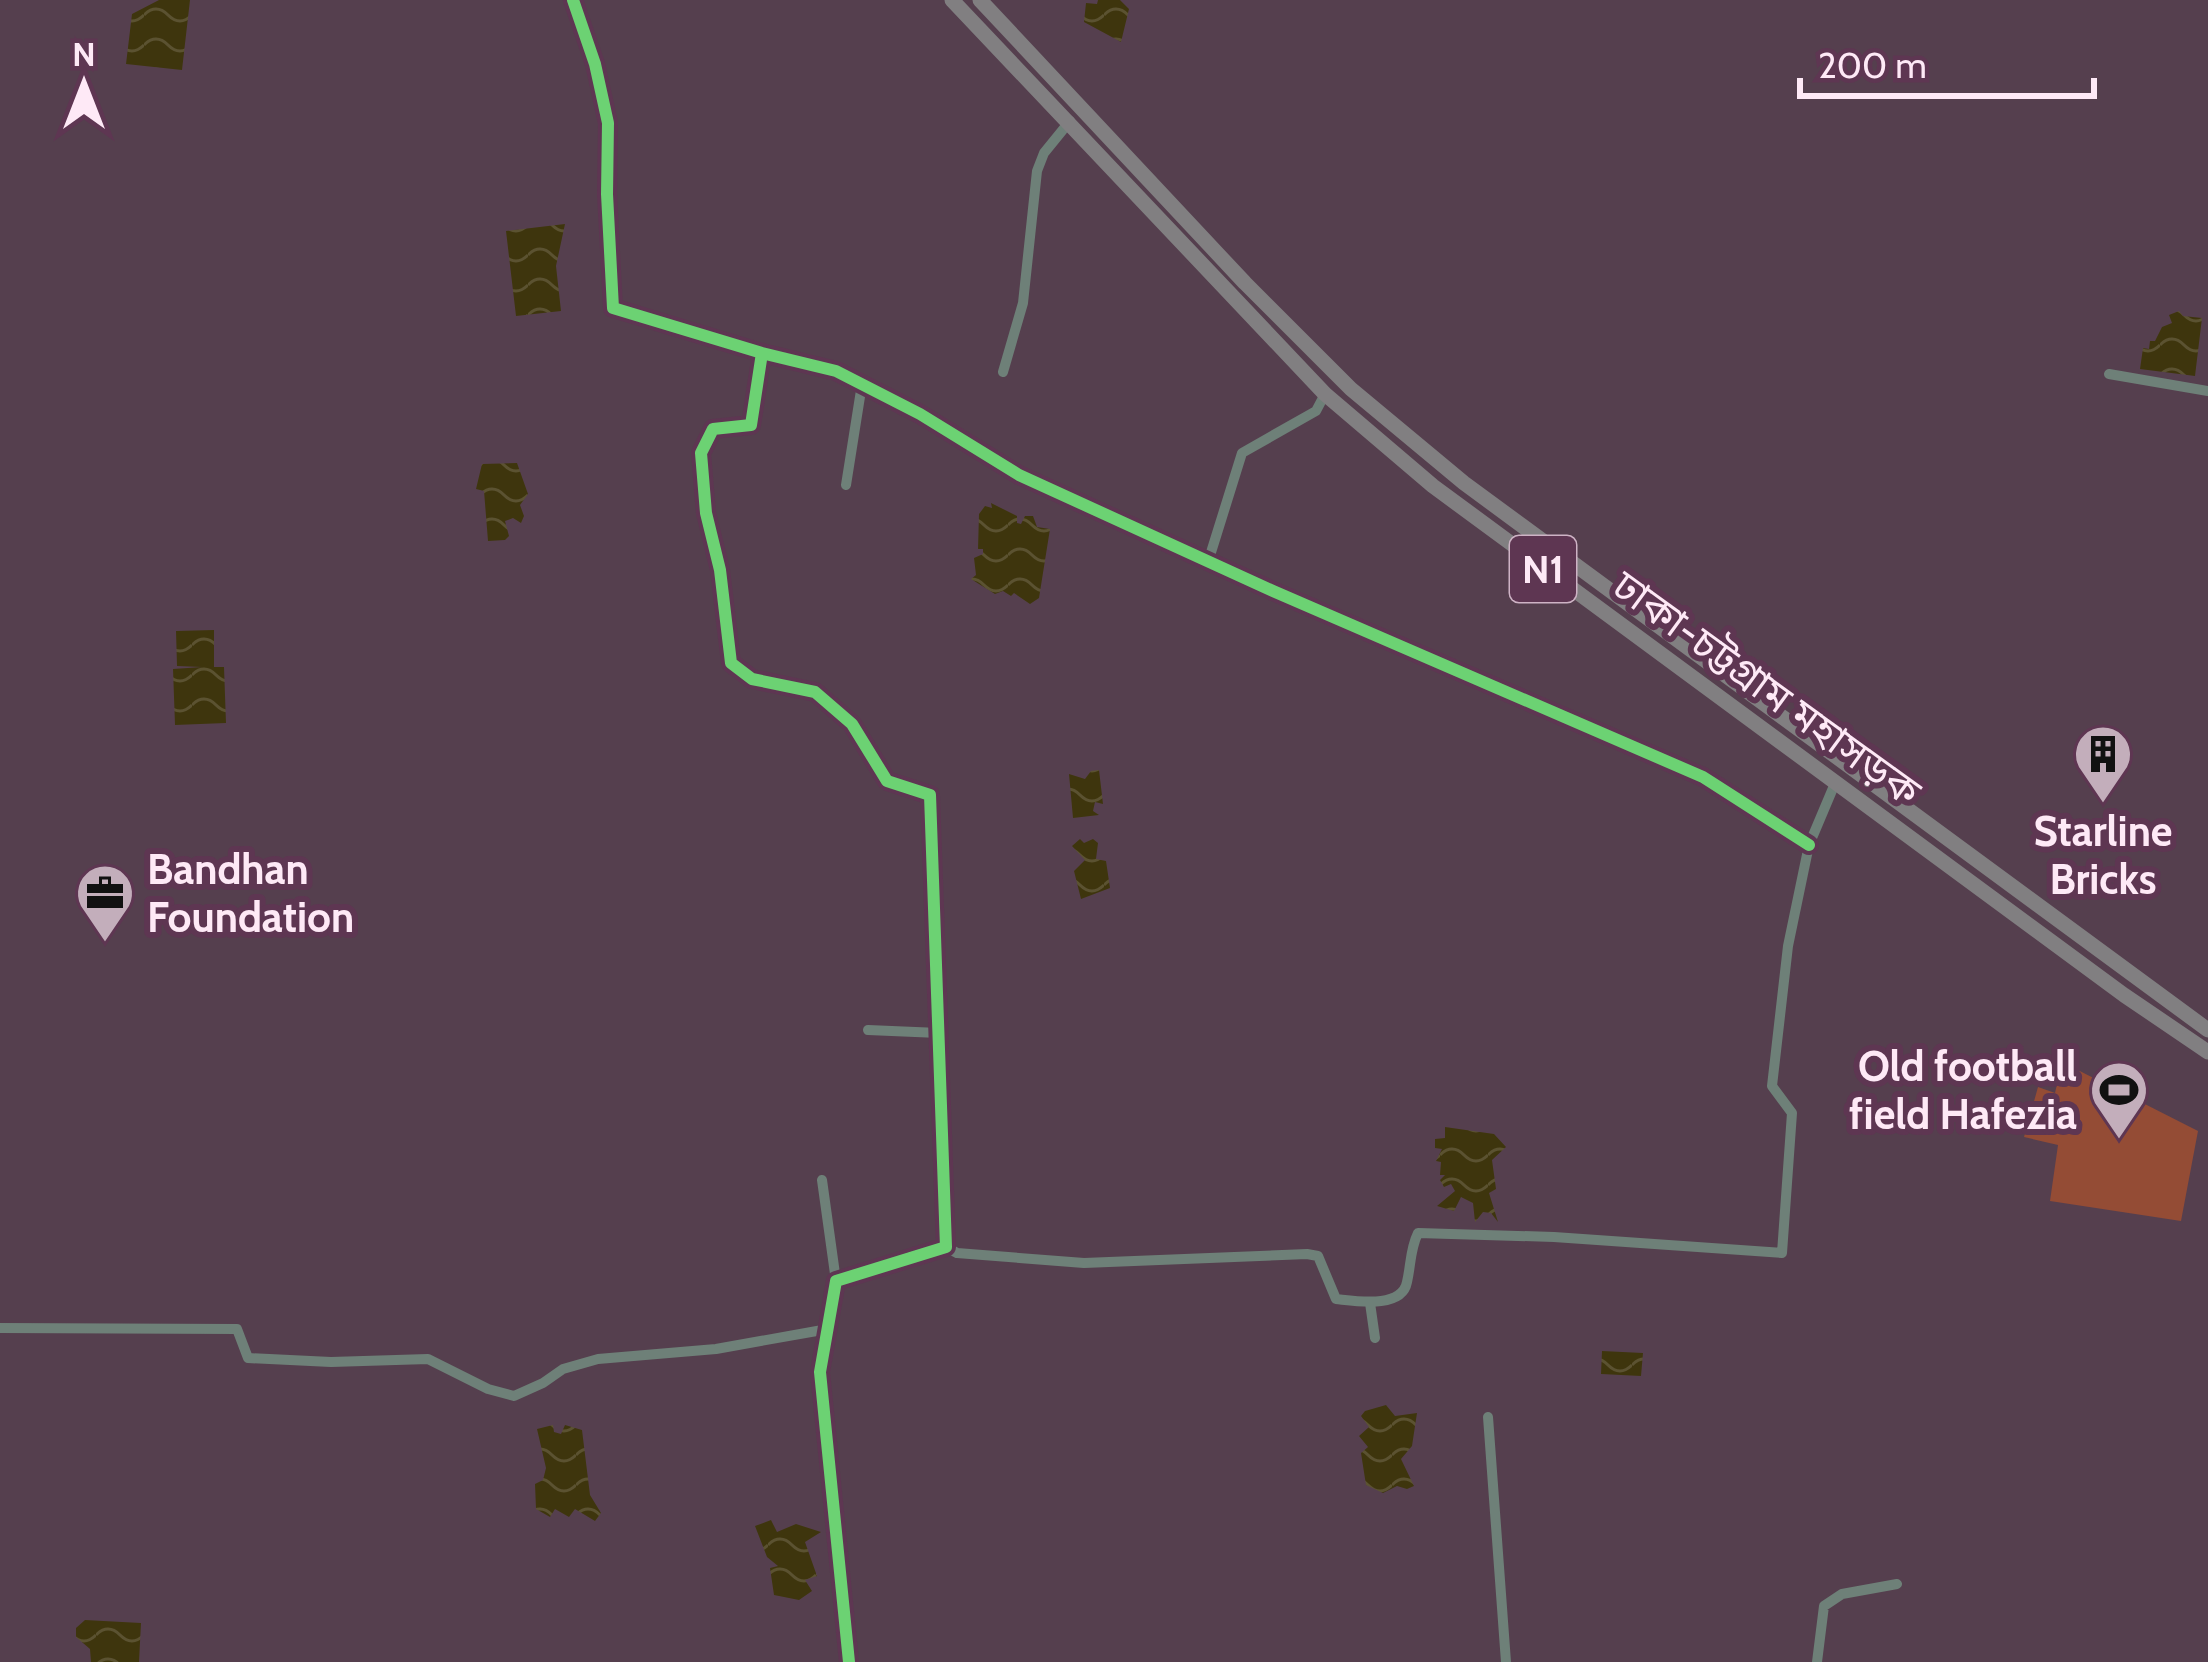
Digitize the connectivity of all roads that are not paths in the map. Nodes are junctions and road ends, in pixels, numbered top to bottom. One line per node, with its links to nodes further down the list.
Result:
1 (573, 0): 5 (street)
2 (952, 0): 4 (highway, ঢাকা-চট্টগ্রাম মহাসড়ক / N1)
3 (980, 0): 16 (highway, ঢাকা-চট্টগ্রাম মহাসড়ক / N1)
4 (1070, 122): 6 (street); 10 (highway, ঢাকা-চট্টগ্রাম মহাসড়ক / N1)
5 (762, 353): 8 (street); 17 (street)
6 (1003, 372)
7 (2109, 374): 9 (street)
8 (862, 384): 11 (street); 12 (street)
9 (2208, 391)
10 (1325, 394): 12 (street); 13 (highway, ঢাকা-চট্টগ্রাম মহাসড়ক / N1)
11 (847, 484)
12 (1208, 562): 14 (street)
13 (1835, 781): 14 (street); 18 (highway, ঢাকা-চট্টগ্রাম মহাসড়ক / N1)
14 (1809, 845): 22 (street)
15 (868, 1030): 17 (street)
16 (2208, 1030)
17 (938, 1034): 20 (street)
18 (2208, 1052)
19 (822, 1180): 21 (street)
20 (946, 1247): 21 (street); 22 (street)
21 (836, 1280): 24 (street)
22 (1370, 1303): 25 (street)
23 (0, 1328): 24 (street)
24 (828, 1329): 28 (street)
25 (1375, 1338)
26 (1488, 1418): 29 (street)
27 (1897, 1584): 30 (street)
28 (849, 1662)
29 (1506, 1662)
30 (1817, 1662)

